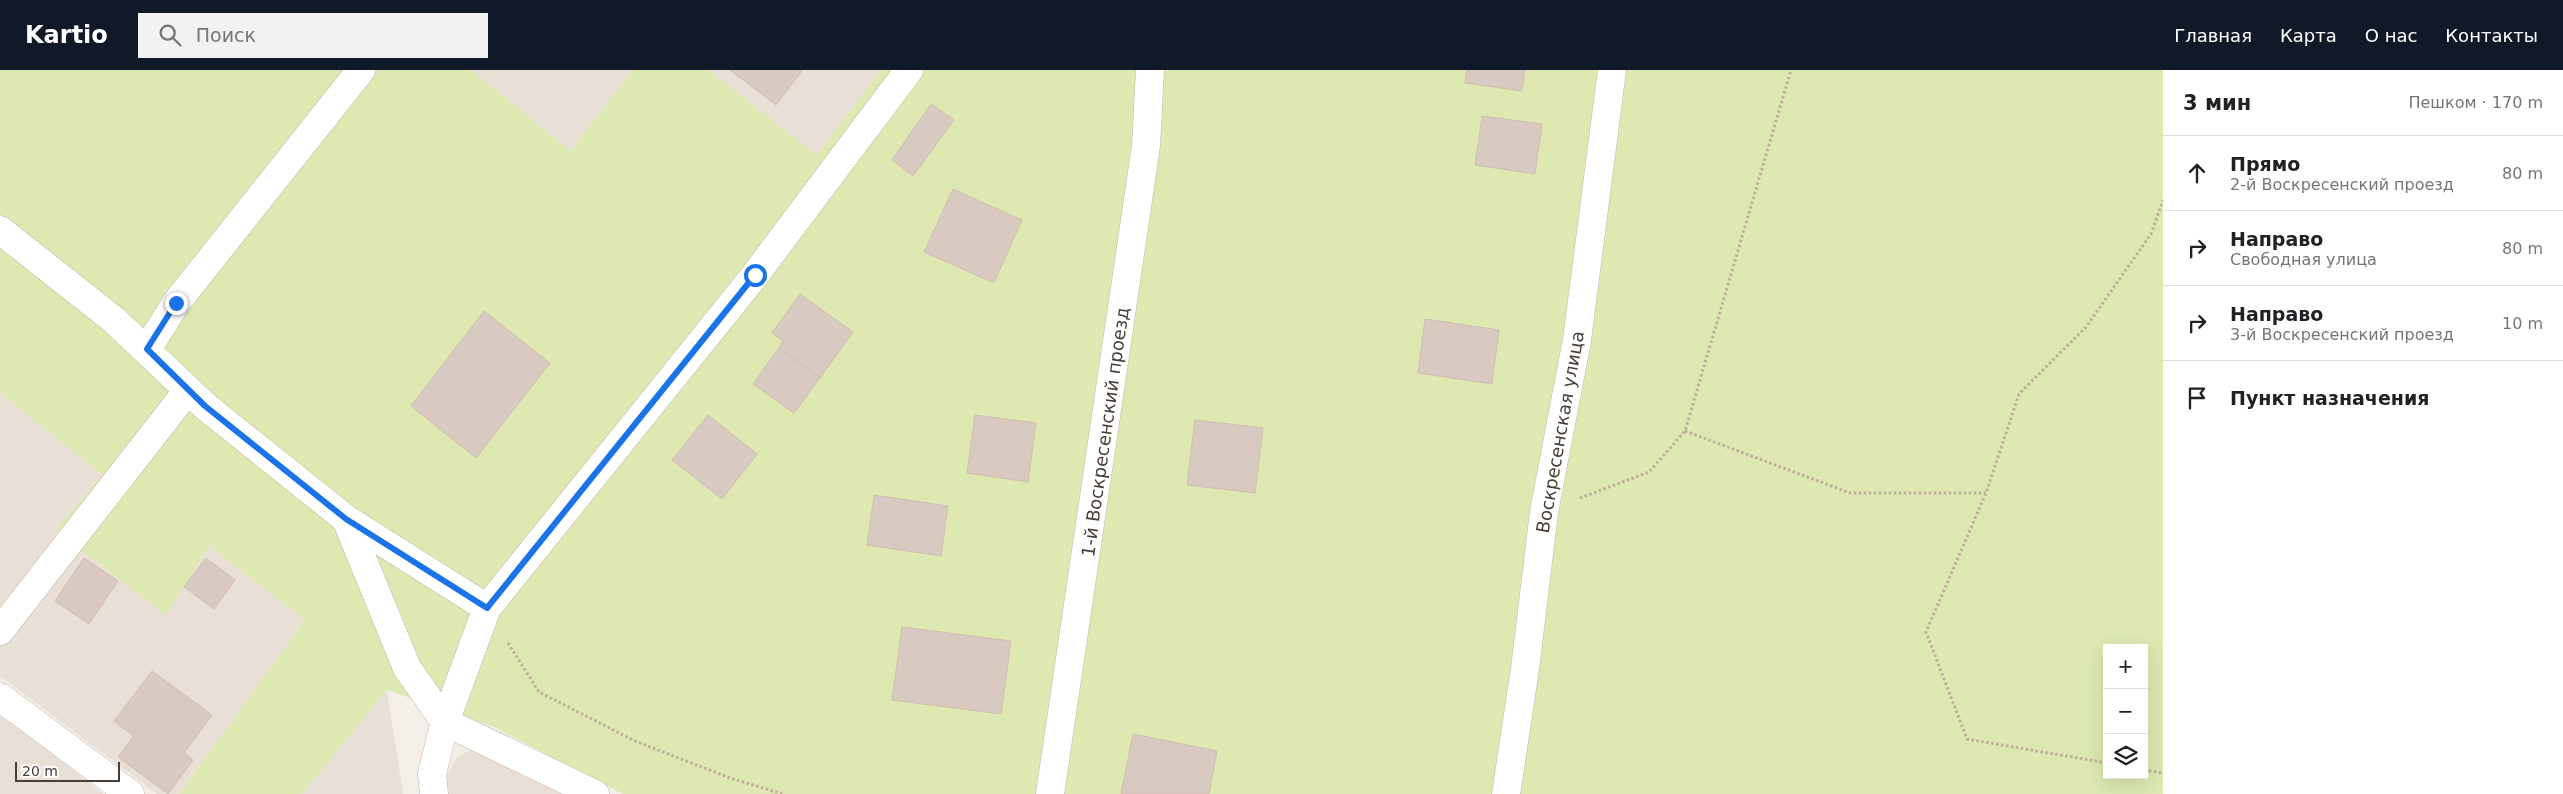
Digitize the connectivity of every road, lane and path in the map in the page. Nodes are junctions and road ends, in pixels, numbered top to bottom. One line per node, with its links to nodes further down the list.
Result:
1 (361, 70): 8 (street)
2 (909, 70): 14 (street)
3 (1150, 70): 25 (street, 1-й Воскресенский проезд)
4 (1612, 70): 12 (street, Воскресенская улица)
5 (1792, 70): 10 (path)
6 (2163, 200): 11 (path)
7 (0, 230): 8 (street)
8 (147, 349): 9 (street)
9 (188, 390): 13 (street); 15 (street)
10 (1685, 431): 11 (path); 12 (path)
11 (1986, 492): 18 (path)
12 (1544, 512): 26 (street, Воскресенская улица)
13 (346, 519): 14 (street); 17 (street)
14 (487, 608): 17 (street); 24 (path)
15 (0, 631)
16 (0, 697): 21 (street)
17 (445, 722): 22 (street); 23 (street)
18 (2103, 762)
19 (2148, 771): 20 (path)
20 (2163, 773)
21 (130, 794)
22 (434, 794)
23 (595, 794)
24 (783, 794)
25 (1050, 794)
26 (1506, 794)

